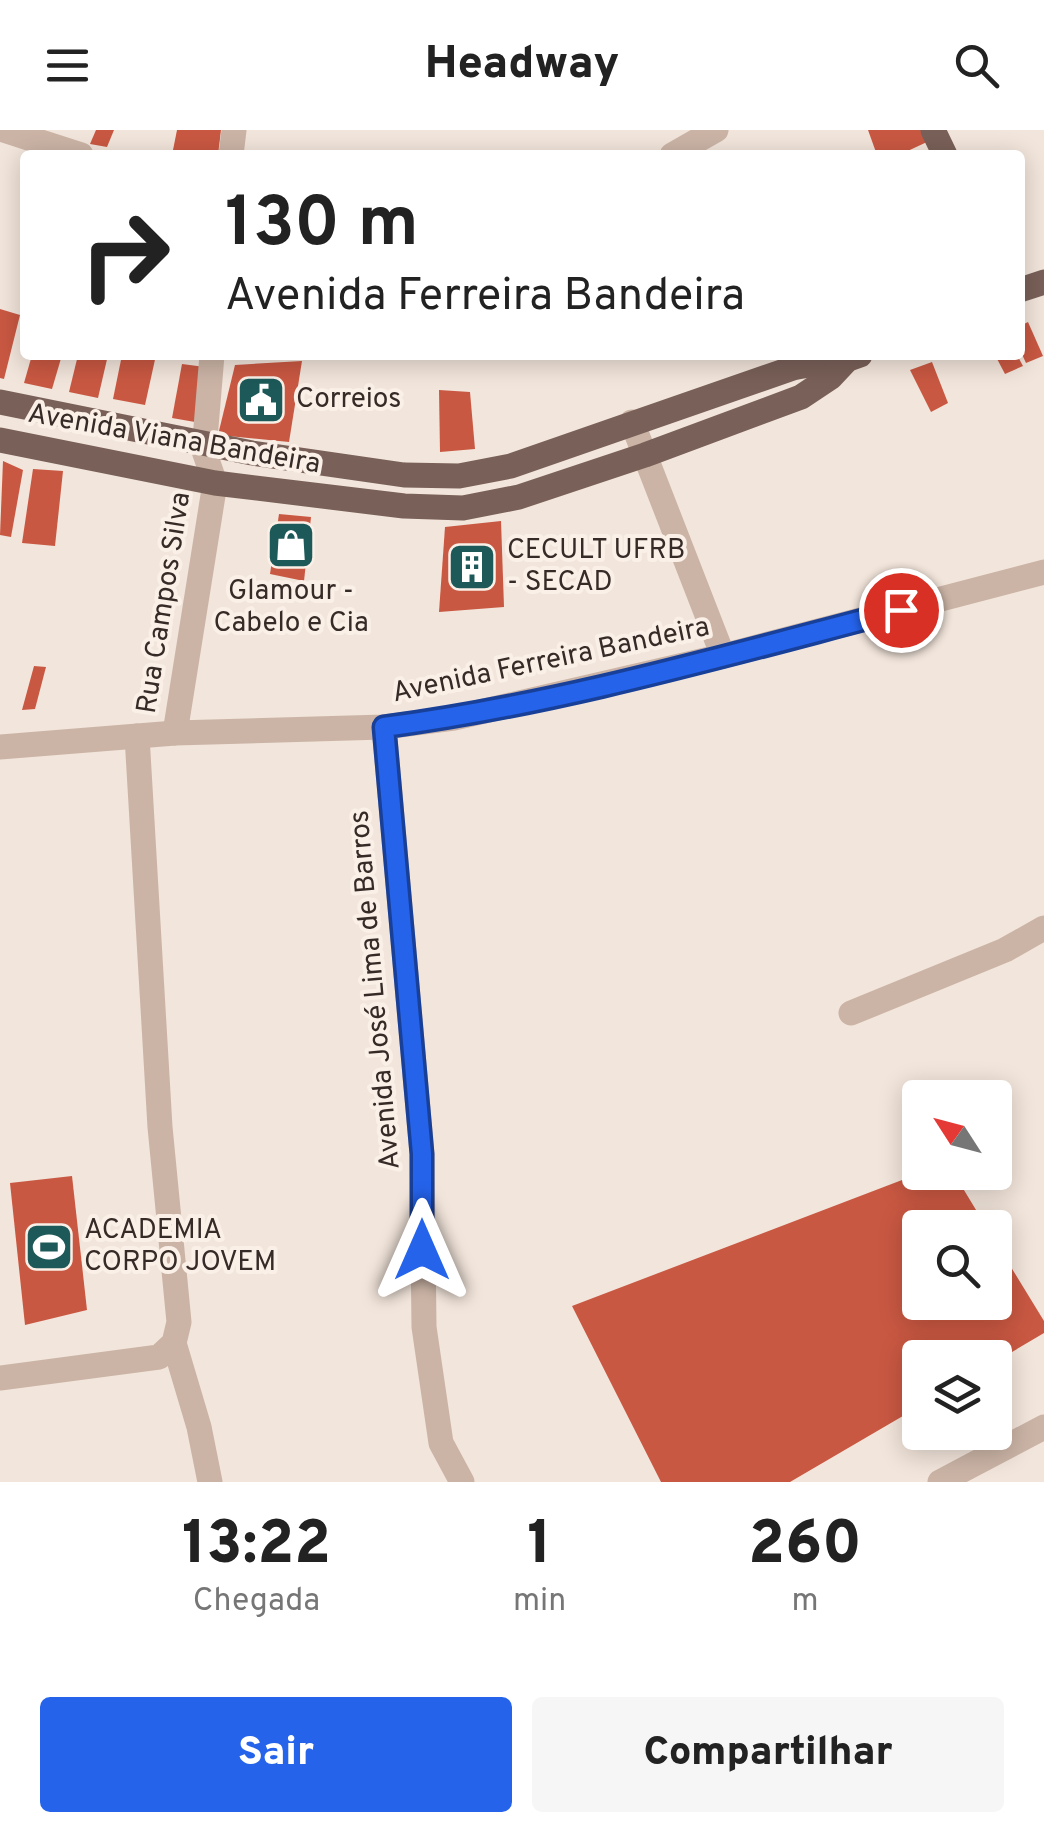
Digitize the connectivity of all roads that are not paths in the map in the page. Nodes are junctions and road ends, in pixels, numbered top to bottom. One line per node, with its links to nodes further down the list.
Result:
1 (4, 130): 3 (street)
2 (716, 130): 4 (street)
3 (66, 150)
4 (681, 150)
5 (212, 360): 11 (street)
6 (820, 360): 9 (main road, Avenida Viana Bandeira)
7 (851, 360): 12 (main road, Avenida Viana Bandeira)
8 (0, 402): 11 (main road, Avenida Viana Bandeira)
9 (632, 422): 11 (main road, Avenida Viana Bandeira); 12 (street)
10 (0, 440): 13 (main road, Avenida Viana Bandeira)
11 (204, 444): 13 (street)
12 (645, 456): 13 (main road, Avenida Viana Bandeira); 15 (street)
13 (215, 484): 17 (street, Rua Campos Silva)
14 (1044, 572): 15 (street, Avenida Ferreira Bandeira)
15 (723, 656): 16 (street, Avenida Ferreira Bandeira)
16 (384, 727): 17 (street, Avenida Ferreira Bandeira); 26 (street, Avenida José Lima de Barros)
17 (175, 732): 18 (street, Avenida Ferreira Bandeira)
18 (137, 736): 19 (street, Avenida Ferreira Bandeira); 22 (street)
19 (0, 748)
20 (1044, 928): 21 (street)
21 (852, 1013)
22 (174, 1343): 23 (street); 25 (street)
23 (0, 1378)
24 (1044, 1427): 27 (street)
25 (210, 1482)
26 (462, 1482)
27 (940, 1482)

